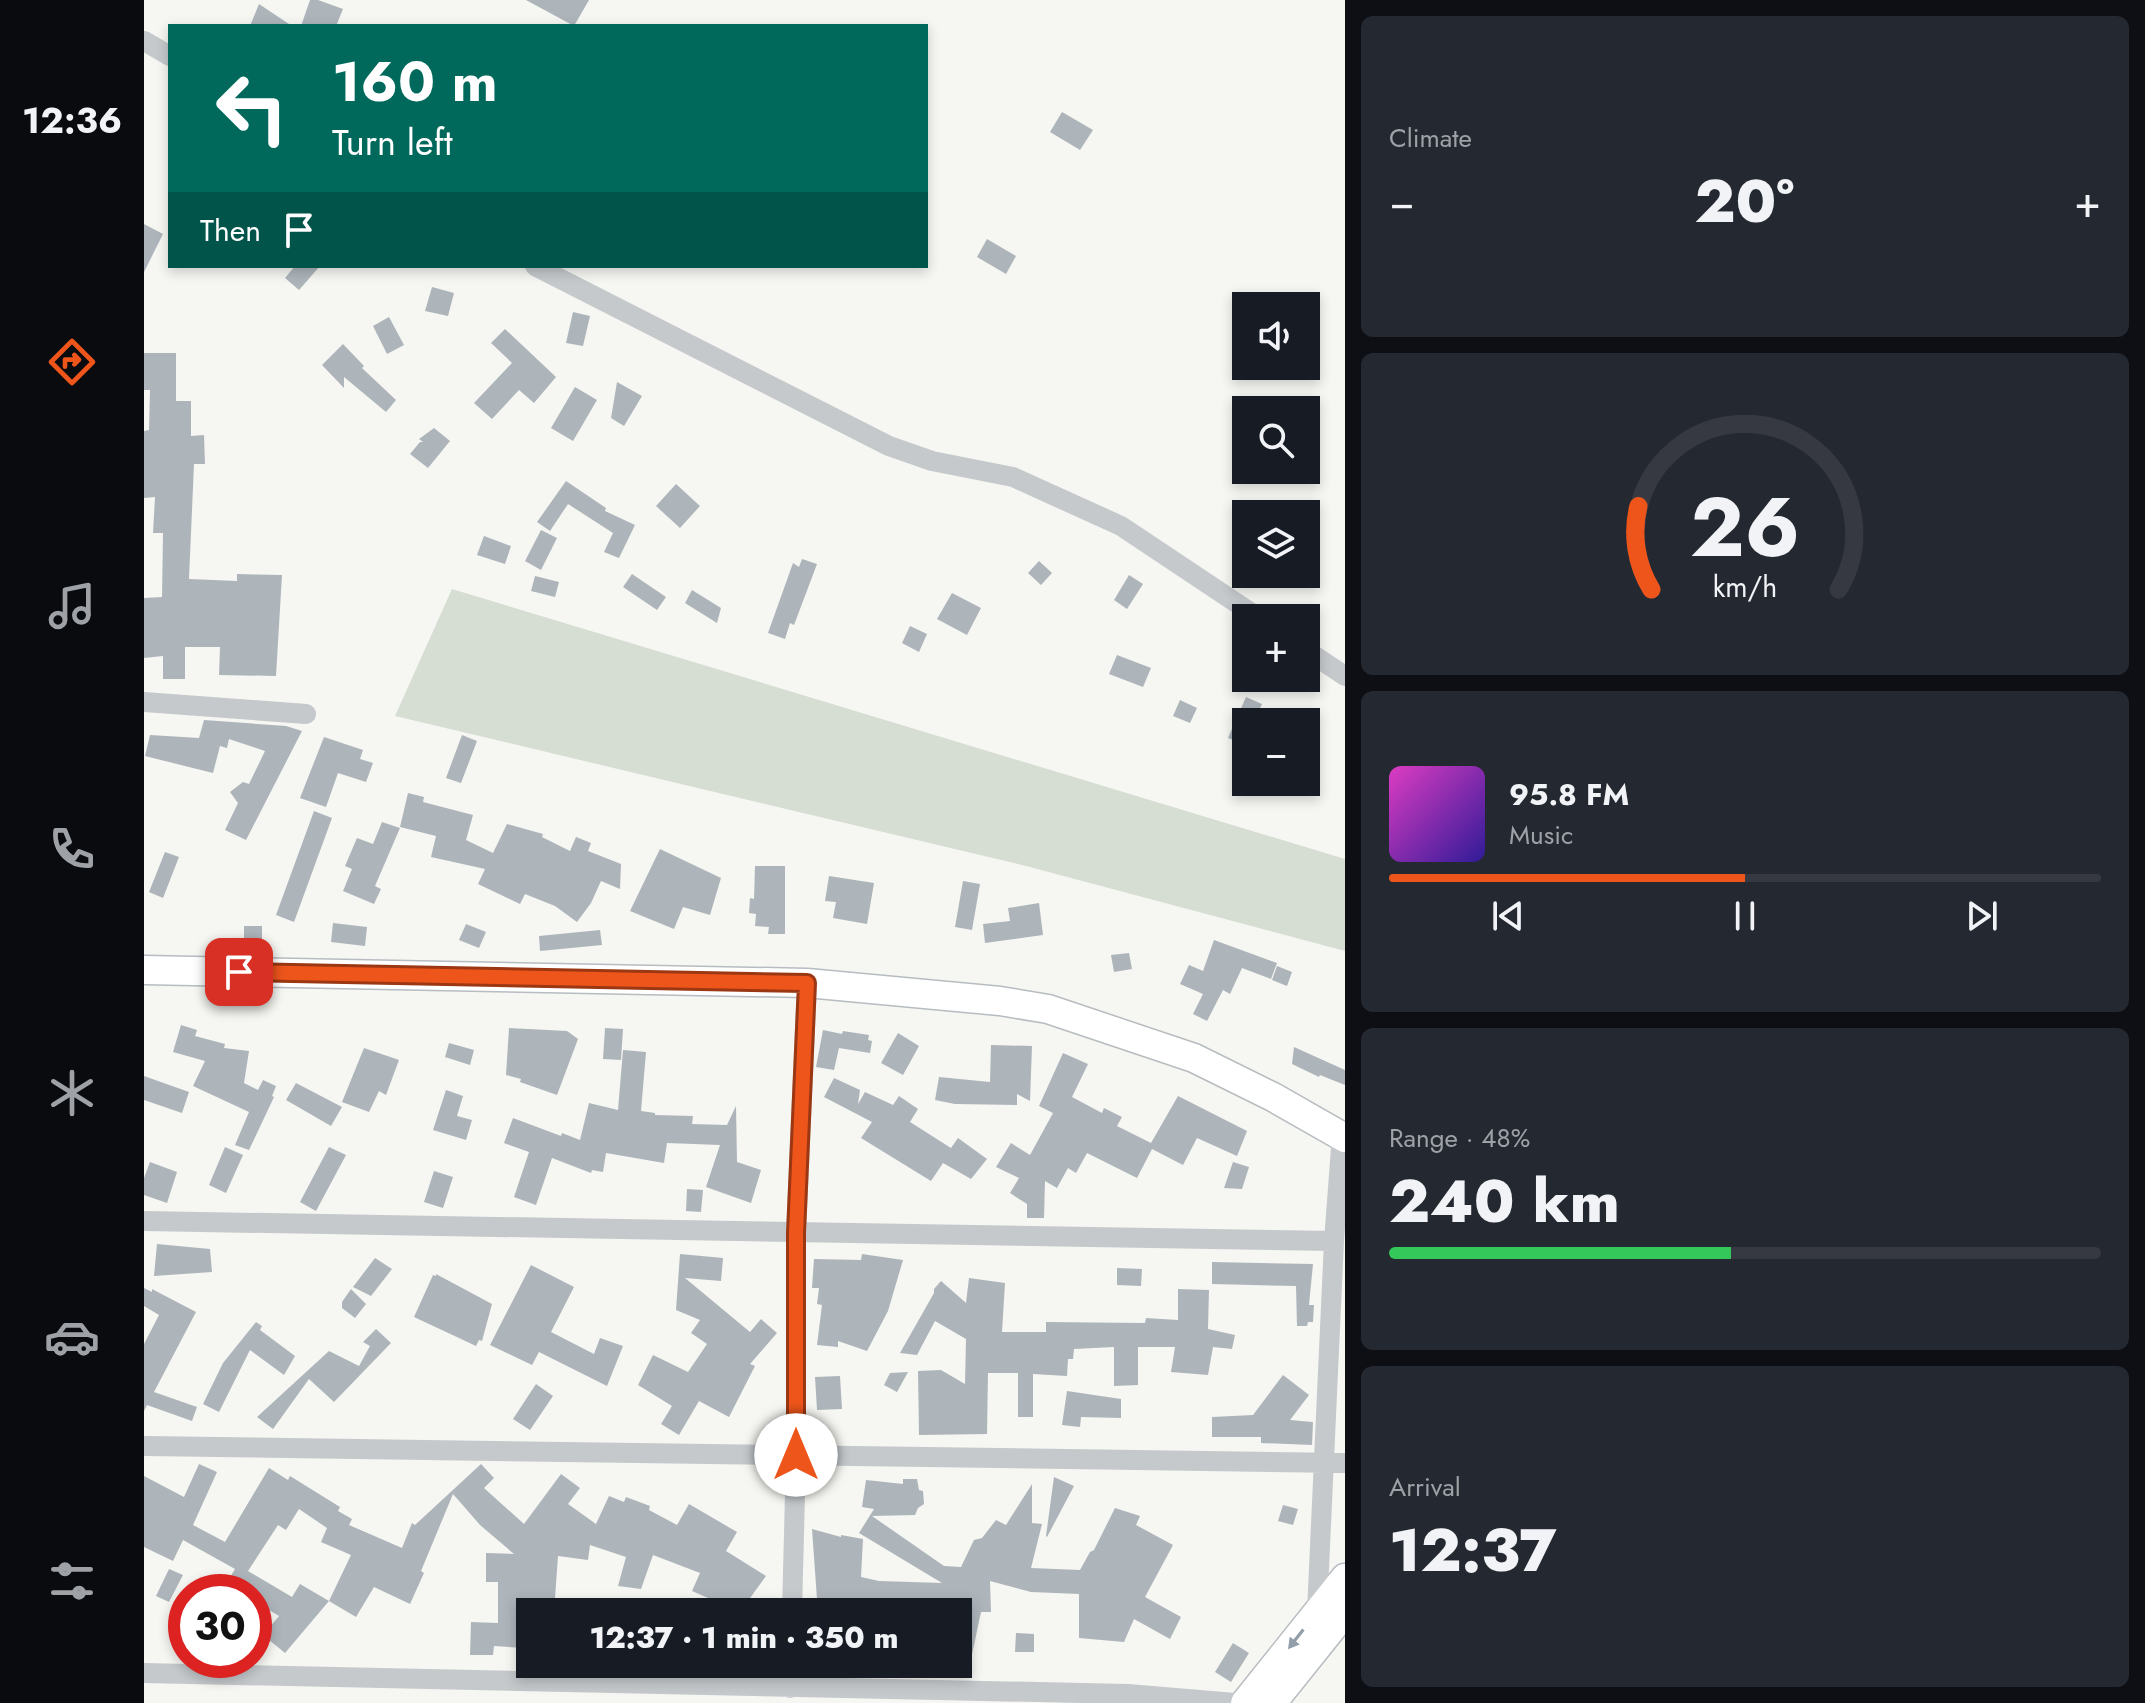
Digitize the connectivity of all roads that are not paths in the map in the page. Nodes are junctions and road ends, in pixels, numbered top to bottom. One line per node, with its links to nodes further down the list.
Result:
1 (144, 41): 2 (street)
2 (168, 55)
3 (539, 268): 4 (street)
4 (1238, 604)
5 (1320, 659): 6 (street)
6 (1345, 676)
7 (144, 702): 8 (street)
8 (306, 714)
9 (144, 970): 10 (street)
10 (807, 983): 11 (street); 13 (street)
11 (1343, 1137): 14 (street)
12 (144, 1221): 13 (street)
13 (796, 1233): 14 (street); 16 (street)
14 (1334, 1241): 17 (street)
15 (144, 1446): 16 (street)
16 (796, 1455): 17 (street); 19 (street)
17 (1335, 1462): 20 (street)
18 (1345, 1578): 20 (street)
19 (792, 1598)
20 (1331, 1612): 26 (street, one-way to 26); 27 (street)
21 (144, 1673): 23 (street)
22 (790, 1678): 23 (street)
23 (790, 1688): 24 (street)
24 (898, 1697): 25 (street)
25 (1235, 1703)
26 (1245, 1703)
27 (1272, 1703)

